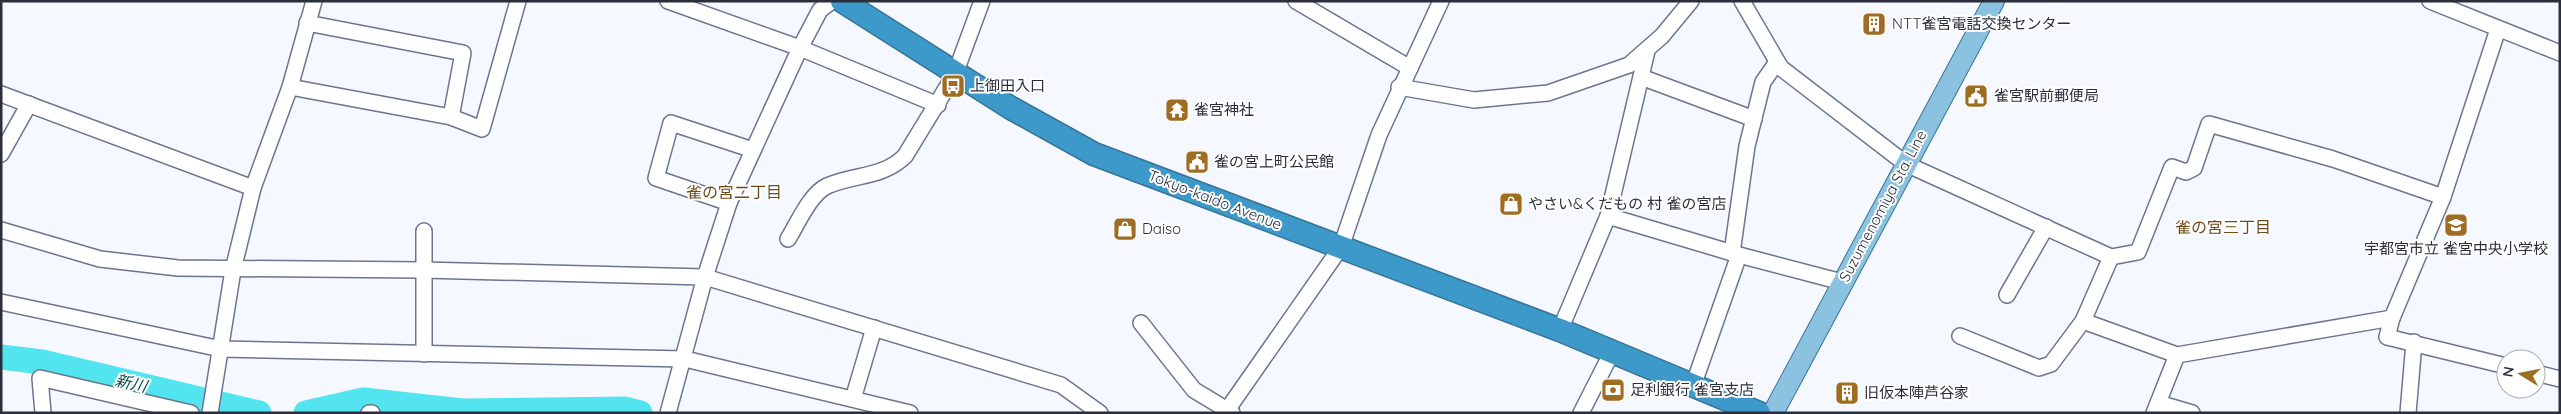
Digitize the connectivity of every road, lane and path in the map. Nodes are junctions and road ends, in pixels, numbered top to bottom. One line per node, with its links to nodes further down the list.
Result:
1 (314, 1): 13 (street)
2 (518, 1): 27 (street)
3 (668, 1): 15 (street)
4 (832, 1): 15 (street)
5 (842, 1): 20 (highway, Tokyo-kaido Avenue)
6 (982, 1): 20 (street)
7 (1296, 1): 19 (street)
8 (1441, 1): 19 (street)
9 (1691, 1): 16 (street)
10 (1742, 1): 18 (street)
11 (1994, 1): 31 (main road, Suzumenomiya Sta. Line)
12 (2430, 1): 14 (street)
13 (307, 23): 22 (street); 27 (street)
14 (2498, 29): 17 (street); 33 (street)
15 (800, 48): 26 (street); 29 (street)
16 (1647, 51): 21 (street); 23 (street)
17 (2560, 53)
18 (1777, 62): 28 (street); 31 (street)
19 (1410, 68): 23 (street)
20 (955, 74): 26 (street); 40 (highway, Tokyo-kaido Avenue)
21 (1641, 77): 28 (street); 35 (street)
22 (290, 87): 27 (street); 32 (street)
23 (1399, 87): 40 (street)
24 (1, 94): 25 (street)
25 (29, 104): 30 (street); 32 (street)
26 (938, 105): 39 (street)
27 (451, 117)
28 (1754, 119): 41 (street)
29 (753, 150): 34 (street); 34 (street)
30 (1, 154)
31 (1906, 164): 36 (street); 46 (main road, Suzumenomiya Sta. Line)
32 (253, 188): 43 (street)
33 (2443, 197): 42 (street); 49 (street)
34 (729, 203): 45 (street)
35 (1608, 216): 41 (street); 53 (street)
36 (2046, 227): 42 (street); 47 (street)
37 (1, 230): 43 (street)
38 (424, 230): 44 (street)
39 (788, 239)
40 (1341, 247): 53 (highway, Tokyo-kaido Avenue); 70 (street)
41 (1735, 254): 46 (street); 64 (street)
42 (2111, 257): 50 (street)
43 (233, 270): 44 (street); 56 (street)
44 (423, 270): 45 (street); 58 (street)
45 (705, 277): 52 (street); 60 (street)
46 (1842, 282): 78 (main road, Suzumenomiya Sta. Line)
47 (2007, 295)
48 (1, 302): 56 (street)
49 (2392, 318): 55 (street); 59 (street)
50 (2082, 321): 54 (street); 59 (street)
51 (1141, 323): 70 (street)
52 (874, 328): 65 (street); 75 (street)
53 (1560, 330): 57 (highway, Tokyo-kaido Avenue)
54 (1960, 336)
55 (2414, 342): 61 (street); 80 (street)
56 (221, 348): 58 (street); 66 (street)
57 (1612, 352): 64 (highway, Tokyo-kaido Avenue); 76 (street)
58 (424, 354): 60 (street)
59 (2177, 355): 68 (street)
60 (685, 359): 65 (street); 73 (street)
61 (2496, 363)
62 (2546, 376): 63 (street)
63 (2560, 379)
64 (1693, 386): 67 (highway, Tokyo-kaido Avenue)
65 (853, 399): 74 (street)
66 (211, 406)
67 (1721, 406): 77 (highway, Tokyo-kaido Avenue)
68 (2156, 408): 79 (street)
69 (167, 410): 71 (street); 72 (street)
70 (1228, 412)
71 (43, 413)
72 (191, 413)
73 (668, 413)
74 (910, 413)
75 (1100, 413)
76 (1581, 413)
77 (1759, 413)
78 (1773, 413)
79 (2192, 413)
80 (2408, 413)

